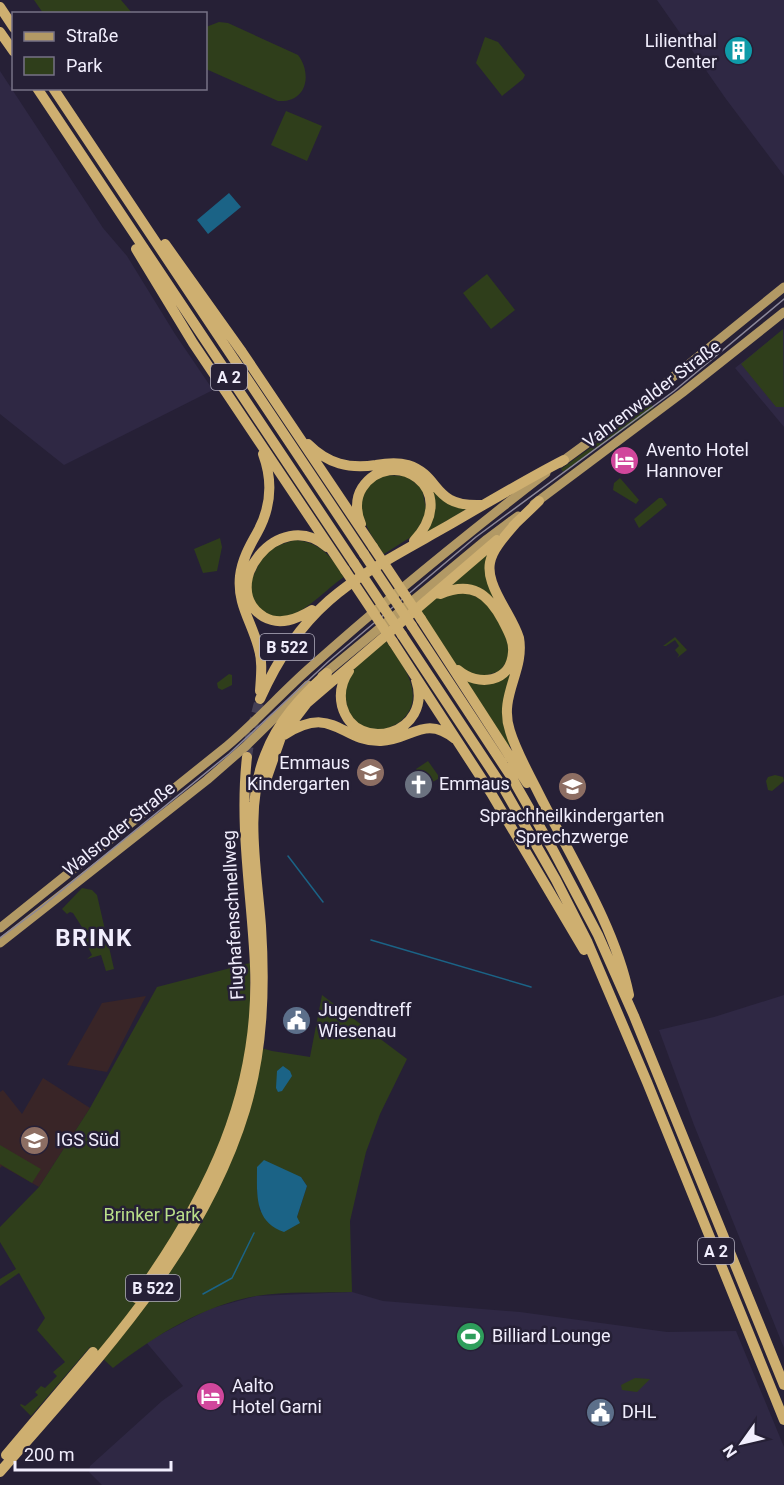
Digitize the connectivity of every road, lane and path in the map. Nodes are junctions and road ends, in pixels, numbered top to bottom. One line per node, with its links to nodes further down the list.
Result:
1 (0, 8): 2 (highway)
2 (12, 25)
3 (0, 32): 4 (highway)
4 (12, 49)
5 (38, 90): 8 (highway, A 2)
6 (54, 90): 7 (highway, A 2)
7 (116, 183): 11 (highway); 18 (highway, A 2)
8 (105, 191): 12 (highway); 20 (highway, A 2)
9 (784, 287): 13 (main road, Vahrenwalder Straße / B 522)
10 (784, 312): 14 (main road, Vahrenwalder Straße)
11 (277, 404): 15 (highway); 18 (highway)
12 (255, 434): 19 (highway); 22 (highway, B 522)
13 (564, 460): 15 (highway, B 522); 23 (main road, Vahrenwalder Straße)
14 (539, 501): 16 (highway); 25 (main road, Vahrenwalder Straße)
15 (485, 505): 17 (highway, B 522)
16 (517, 522): 21 (highway); 31 (highway)
17 (408, 548): 18 (highway); 22 (highway, B 522)
18 (368, 551): 24 (highway, A 2, bridge)
19 (338, 559): 20 (highway); 22 (highway)
20 (349, 567): 28 (highway, bridge); 38 (highway, A 2, bridge)
21 (428, 601): 26 (highway); 27 (highway)
22 (325, 603)
23 (370, 616): 36 (main road, Walsroder Straße)
24 (416, 623): 26 (highway); 31 (highway, A 2)
25 (379, 629): 29 (main road, Walsroder Straße)
26 (444, 653): 31 (highway)
27 (357, 661): 28 (highway); 30 (highway)
28 (413, 672): 32 (highway)
29 (327, 673): 35 (highway, B 522); 37 (main road, Walsroder Straße)
30 (281, 737): 32 (highway); 35 (highway)
31 (504, 747): 34 (highway)
32 (465, 750): 38 (highway)
33 (247, 757): 42 (highway, Flughafenschnellweg / B 522)
34 (519, 773): 39 (highway, A 2); 39 (highway)
35 (254, 830): 43 (highway, Flughafenschnellweg / B 522)
36 (0, 928)
37 (0, 943)
38 (608, 988): 41 (highway, A 2)
39 (634, 1016): 40 (highway, A 2)
40 (784, 1385)
41 (784, 1420)
42 (0, 1462)
43 (0, 1472)

